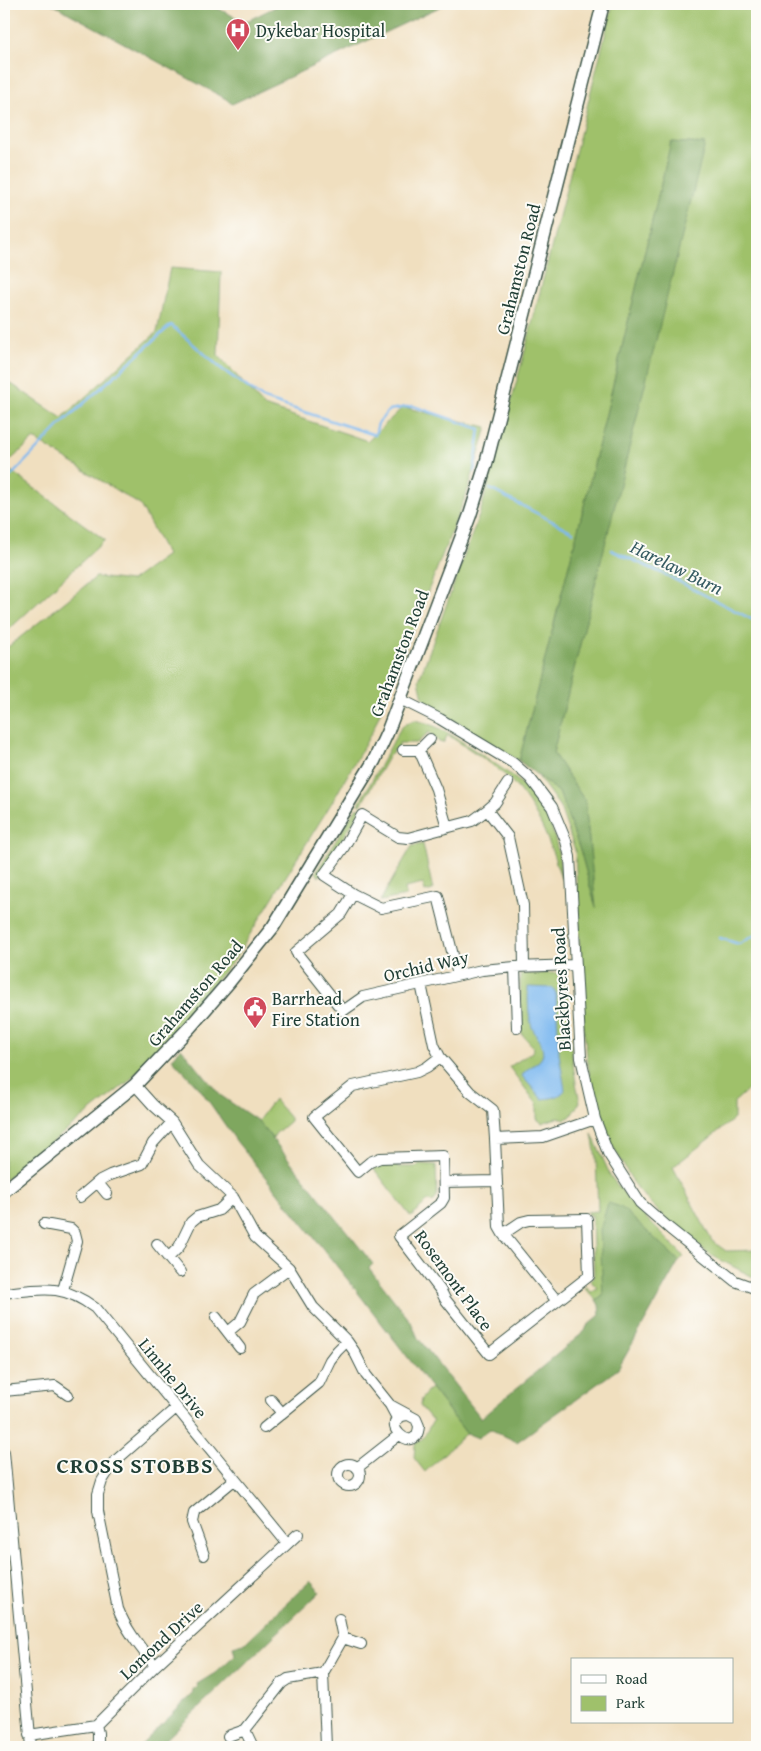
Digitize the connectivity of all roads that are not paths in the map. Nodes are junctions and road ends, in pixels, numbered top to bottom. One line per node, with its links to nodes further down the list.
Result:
1 (603, 4): 2 (main road, Grahamston Road)
2 (400, 699): 10 (street, Blackbyres Road); 16 (main road, Grahamston Road)
3 (430, 739): 5 (street)
4 (403, 750): 5 (street)
5 (419, 750): 8 (street)
6 (508, 784): 7 (street)
7 (487, 810): 8 (street); 11 (street)
8 (446, 827): 9 (street)
9 (353, 894): 12 (street); 13 (street, Orchid Way)
10 (576, 965): 11 (street, Orchid Way); 17 (street, Blackbyres Road)
11 (520, 966): 12 (street, Orchid Way); 14 (street)
12 (458, 975): 13 (street, Orchid Way)
13 (421, 984): 15 (street)
14 (517, 1028)
15 (440, 1057): 19 (street); 21 (street, Rosemont Place)
16 (135, 1085): 18 (street); 23 (main road, Grahamston Road)
17 (595, 1119): 19 (street); 33 (street, Blackbyres Road)
18 (172, 1122): 22 (street); 26 (street)
19 (495, 1139): 20 (street)
20 (496, 1181): 21 (street); 28 (street)
21 (444, 1182): 36 (street, Rosemont Place)
22 (98, 1183): 24 (street); 25 (street)
23 (4, 1191)
24 (108, 1194)
25 (80, 1197)
26 (232, 1197): 30 (street); 31 (street)
27 (44, 1224): 34 (street)
28 (503, 1234): 36 (street); 36 (street)
29 (157, 1244): 30 (street)
30 (168, 1258): 32 (street)
31 (289, 1268): 38 (street); 39 (street)
32 (180, 1272)
33 (757, 1288)
34 (63, 1290): 35 (street, Linnhe Drive); 45 (street, Linnhe Drive)
35 (4, 1292)
36 (557, 1301)
37 (216, 1317): 38 (street)
38 (228, 1332): 40 (street)
39 (347, 1342): 44 (street); 46 (street)
40 (240, 1348)
41 (4, 1391): 42 (street)
42 (68, 1395)
43 (271, 1400): 46 (street)
44 (390, 1405): 47 (street); 48 (street)
45 (176, 1408): 53 (street, Linnhe Drive); 62 (street)
46 (282, 1413): 49 (street)
47 (417, 1417): 48 (street); 50 (street)
48 (398, 1420): 50 (street)
49 (264, 1428)
50 (399, 1435): 52 (street)
51 (4, 1452): 58 (street)
52 (357, 1468)
53 (234, 1480): 55 (street, Linnhe Drive); 56 (street)
54 (298, 1534): 55 (street, Lomond Drive)
55 (288, 1543): 62 (street, Lomond Drive)
56 (204, 1556)
57 (4, 1580): 58 (street)
58 (15, 1580): 66 (street)
59 (339, 1619): 60 (street)
60 (343, 1638): 61 (street); 63 (street)
61 (361, 1644)
62 (156, 1666): 64 (street, Lomond Drive)
63 (323, 1673): 65 (street); 71 (street)
64 (96, 1725): 66 (street); 69 (street)
65 (245, 1730): 67 (street); 70 (street)
66 (29, 1735): 68 (street)
67 (228, 1736)
68 (31, 1747)
69 (98, 1747)
70 (253, 1747)
71 (326, 1747)

